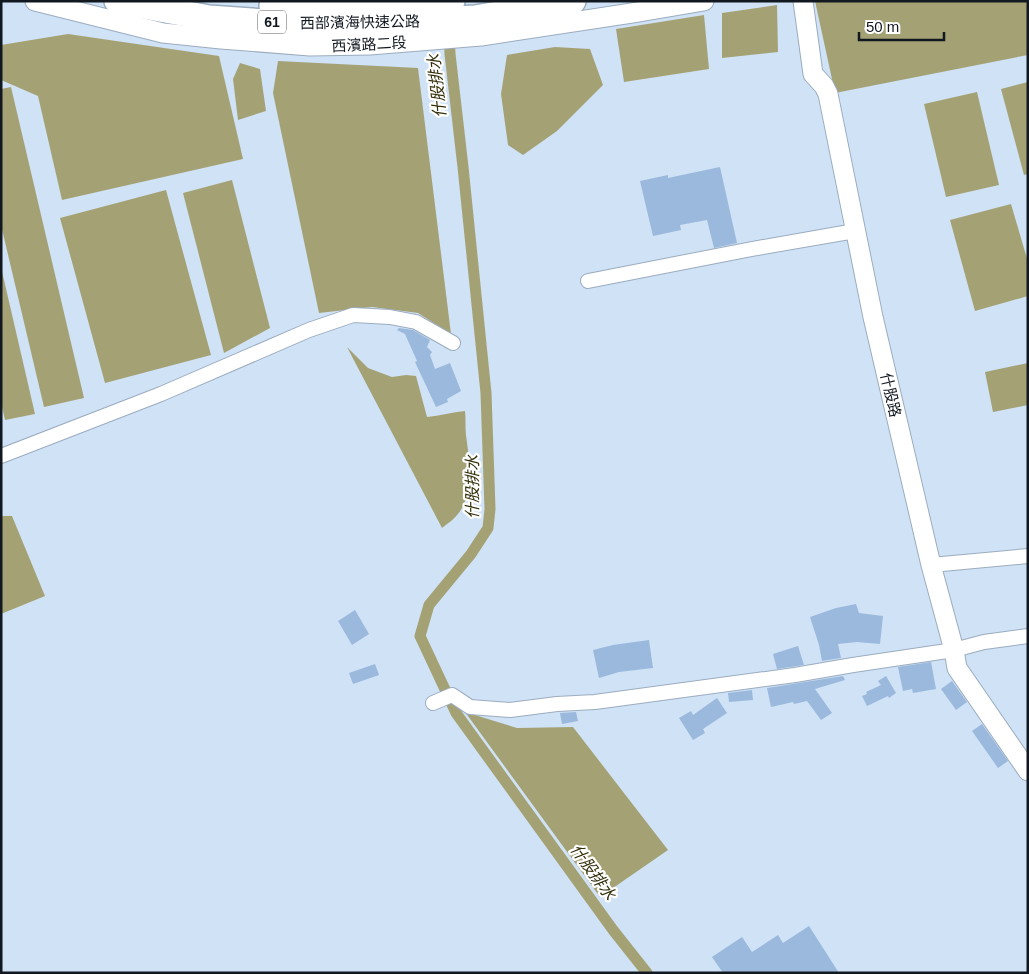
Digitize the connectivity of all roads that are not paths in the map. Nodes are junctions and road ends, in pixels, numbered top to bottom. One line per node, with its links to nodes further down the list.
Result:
1 (35, 1): 8 (street, 西濱路二段)
2 (117, 1): 8 (highway, 西部濱海快速公路 / 61)
3 (215, 1): 8 (highway, 西部濱海快速公路 / 61)
4 (452, 1): 8 (highway, 西部濱海快速公路 / 61)
5 (573, 1): 9 (highway, 西部濱海快速公路 / 61)
6 (704, 1): 9 (street)
7 (803, 1): 10 (street, 什股路)
8 (428, 21): 9 (highway, 西部濱海快速公路 / 61)
9 (478, 27)
10 (855, 232): 11 (street); 15 (street, 什股路)
11 (588, 281)
12 (453, 343): 13 (street)
13 (1, 456)
14 (1028, 556): 15 (street)
15 (931, 565): 17 (street, 什股路)
16 (1028, 636): 17 (street)
17 (954, 650): 18 (street); 19 (street, 什股路)
18 (432, 703)
19 (1028, 771)

